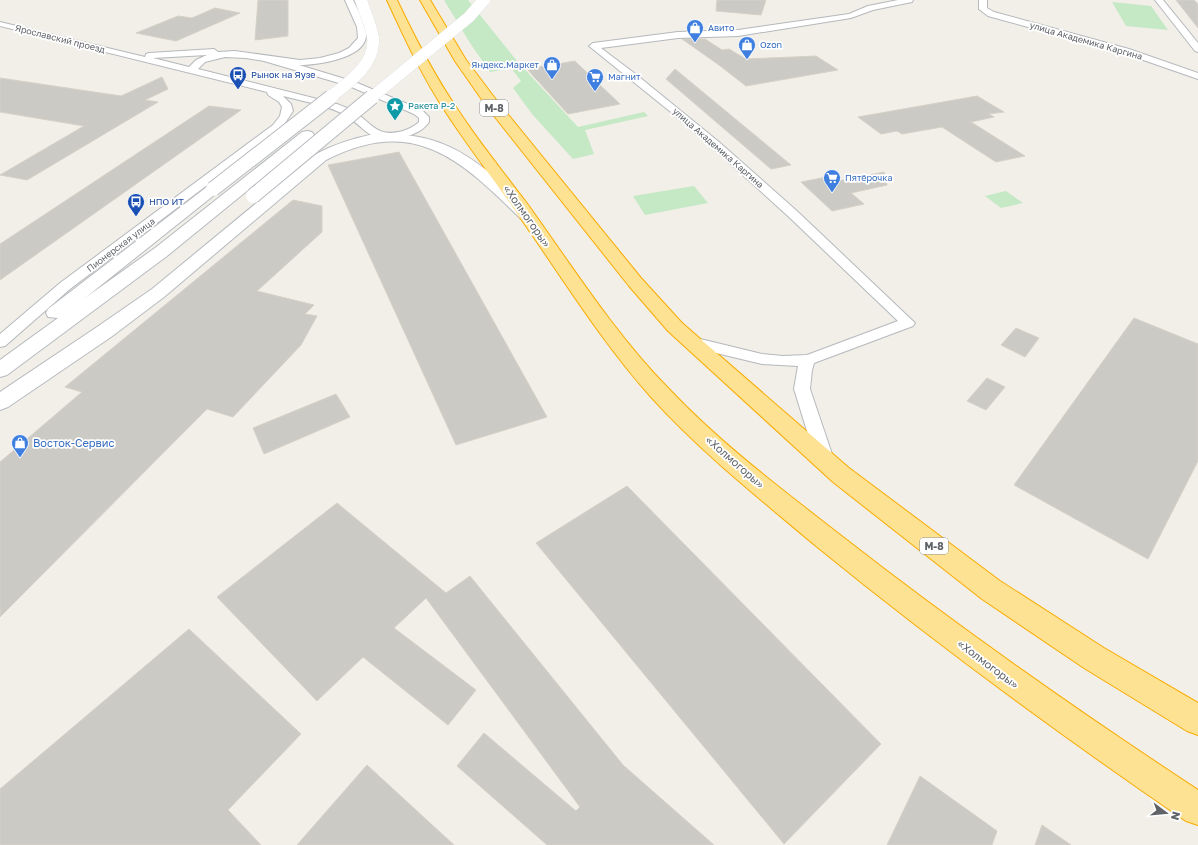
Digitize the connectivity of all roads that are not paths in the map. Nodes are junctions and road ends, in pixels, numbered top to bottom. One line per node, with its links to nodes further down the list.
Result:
1 (349, 0): 15 (street)
2 (361, 0): 26 (main road, Пионерская улица, bridge)
3 (392, 0): 23 (highway, «Холмогоры»)
4 (426, 0): 25 (highway, М-8)
5 (470, 0): 20 (main road)
6 (484, 0): 29 (main road, bridge)
7 (909, 0): 27 (street, улица Академика Каргина)
8 (983, 0): 18 (street, улица Академика Каргина)
9 (1159, 0): 11 (street)
10 (0, 24): 13 (street, Ярославский проезд)
11 (1198, 49)
12 (194, 52): 13 (street, Ярославский проезд); 14 (street, Ярославский проезд); 16 (street)
13 (121, 54): 16 (street, Ярославский проезд)
14 (236, 54): 15 (street); 17 (street)
15 (267, 59): 22 (street)
16 (163, 64): 17 (street, Ярославский проезд)
17 (196, 72): 19 (street, Ярославский проезд)
18 (1198, 76)
19 (263, 89): 22 (street); 24 (street, Пионерская улица)
20 (331, 116)
21 (319, 125): 28 (main road)
22 (388, 137): 23 (main road); 30 (main road)
23 (530, 219): 33 (highway, «Холмогоры»)
24 (0, 342)
25 (692, 342): 27 (street, улица Академика Каргина); 31 (highway, М-8)
26 (0, 355)
27 (808, 360): 31 (street)
28 (0, 370)
29 (0, 393)
30 (0, 402)
31 (825, 460): 32 (highway, М-8)
32 (1198, 720)
33 (1198, 809)

